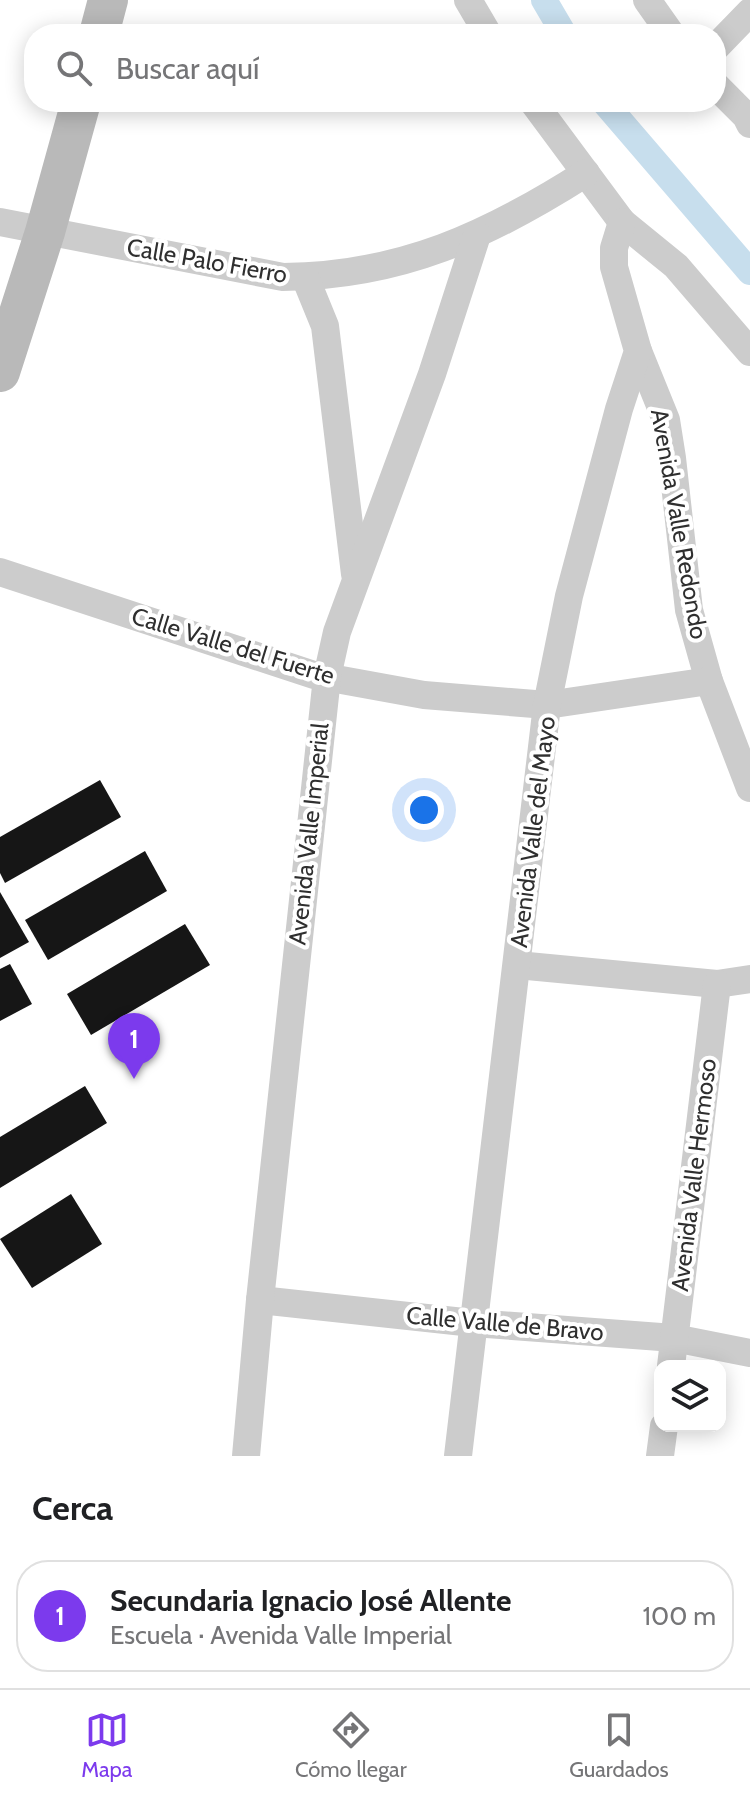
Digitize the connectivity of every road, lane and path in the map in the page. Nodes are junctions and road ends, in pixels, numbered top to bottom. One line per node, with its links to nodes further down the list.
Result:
1 (108, 0): 5 (main road)
2 (468, 0): 6 (street)
3 (647, 0): 7 (street)
4 (750, 12): 8 (street)
5 (102, 24)
6 (482, 24)
7 (664, 24)
8 (726, 37)
9 (726, 96): 12 (street)
10 (78, 112): 16 (main road)
11 (540, 112): 13 (street)
12 (750, 124)
13 (586, 173): 15 (street); 17 (street, Calle Palo Fierro)
14 (0, 222): 16 (street, Calle Palo Fierro)
15 (622, 222): 19 (street); 20 (street)
16 (45, 232): 18 (street, Calle Palo Fierro); 21 (main road)
17 (477, 235): 18 (street, Calle Palo Fierro); 23 (street, Avenida Valle Imperial)
18 (305, 277): 23 (street)
19 (638, 351): 25 (street, Avenida Valle Redondo); 26 (street, Avenida Valle del Mayo)
20 (750, 352)
21 (0, 372)
22 (0, 572): 24 (street, Calle Valle del Fuerte)
23 (356, 581): 24 (street, Avenida Valle Imperial)
24 (327, 677): 26 (street, Calle Valle del Fuerte); 31 (street, Avenida Valle Imperial)
25 (709, 681): 26 (street, Calle Valle del Fuerte); 27 (street, Avenida Valle Redondo)
26 (547, 705): 28 (street, Avenida Valle del Mayo)
27 (750, 788)
28 (517, 965): 30 (street); 32 (street, Avenida Valle del Mayo)
29 (750, 979): 30 (street)
30 (717, 984): 33 (street, Avenida Valle Hermoso)
31 (260, 1300): 32 (street, Calle Valle de Bravo); 36 (street, Avenida Valle Imperial)
32 (473, 1323): 33 (street, Calle Valle de Bravo); 37 (street, Avenida Valle del Mayo)
33 (673, 1352): 34 (street, Calle Valle de Bravo)
34 (750, 1353)
35 (663, 1432): 38 (street)
36 (246, 1456)
37 (458, 1456)
38 (660, 1456)

